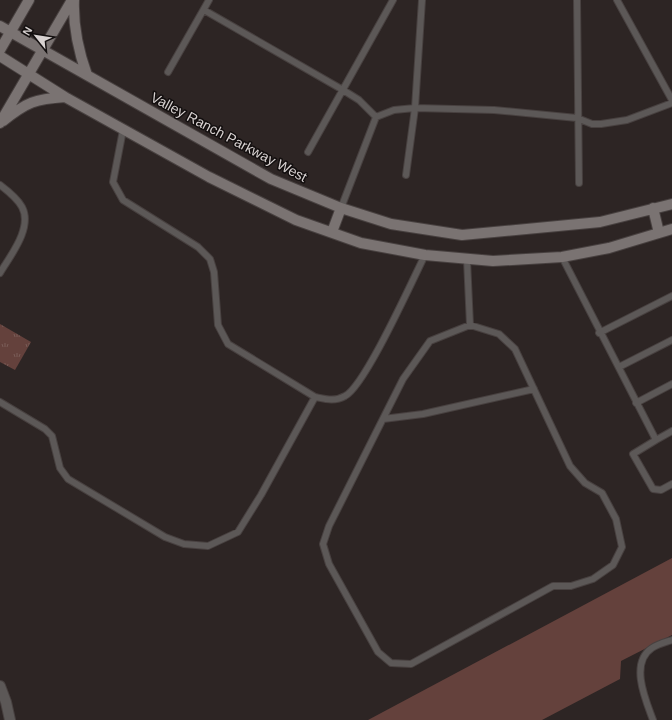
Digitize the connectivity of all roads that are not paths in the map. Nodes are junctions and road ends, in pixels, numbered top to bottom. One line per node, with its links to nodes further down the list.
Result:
1 (29, 0): 10 (main road)
2 (73, 0): 12 (main road); 16 (main road)
3 (209, 0): 8 (lane)
4 (393, 0): 17 (lane)
5 (422, 0): 20 (lane)
6 (577, 0): 22 (lane)
7 (616, 0): 19 (lane)
8 (204, 10): 14 (lane); 17 (lane)
9 (0, 26): 10 (main road, Valley Ranch Parkway West)
10 (11, 32): 11 (main road); 12 (main road, Valley Ranch Parkway West)
11 (0, 50)
12 (42, 50): 15 (main road); 16 (main road, Valley Ranch Parkway West)
13 (0, 56): 15 (main road)
14 (168, 72)
15 (28, 74): 18 (main road); 23 (main road)
16 (86, 75): 30 (main road, Valley Ranch Parkway West)
17 (343, 90): 21 (lane); 25 (lane)
18 (65, 97): 23 (main road); 24 (main road)
19 (672, 102): 22 (lane)
20 (415, 108): 21 (lane); 22 (lane); 26 (lane)
21 (376, 117): 30 (lane)
22 (577, 118): 27 (lane)
23 (0, 123)
24 (123, 130): 33 (main road); 46 (lane)
25 (308, 152)
26 (406, 175)
27 (579, 183)
28 (0, 185): 38 (lane)
29 (672, 204): 31 (main road, Valley Ranch Parkway West)
30 (341, 208): 31 (main road, Valley Ranch Parkway West); 33 (main road)
31 (654, 208): 34 (main road)
32 (672, 229): 34 (main road)
33 (332, 232): 35 (main road)
34 (659, 233): 36 (main road)
35 (425, 255): 37 (main road); 46 (lane)
36 (562, 257): 37 (main road); 41 (lane)
37 (467, 260): 40 (lane)
38 (0, 273)
39 (672, 296): 41 (lane)
40 (470, 326): 45 (lane); 49 (lane)
41 (599, 332): 43 (lane)
42 (672, 340): 43 (lane)
43 (619, 367): 48 (lane)
44 (672, 384): 48 (lane)
45 (534, 389): 49 (lane); 49 (lane)
46 (315, 397): 47 (lane)
47 (0, 402)
48 (636, 403): 51 (lane)
49 (383, 419)
50 (672, 431): 51 (lane)
51 (656, 440): 52 (lane)
52 (672, 484)
53 (672, 640): 56 (lane)
54 (0, 686): 55 (street)
55 (10, 720)
56 (653, 720)

